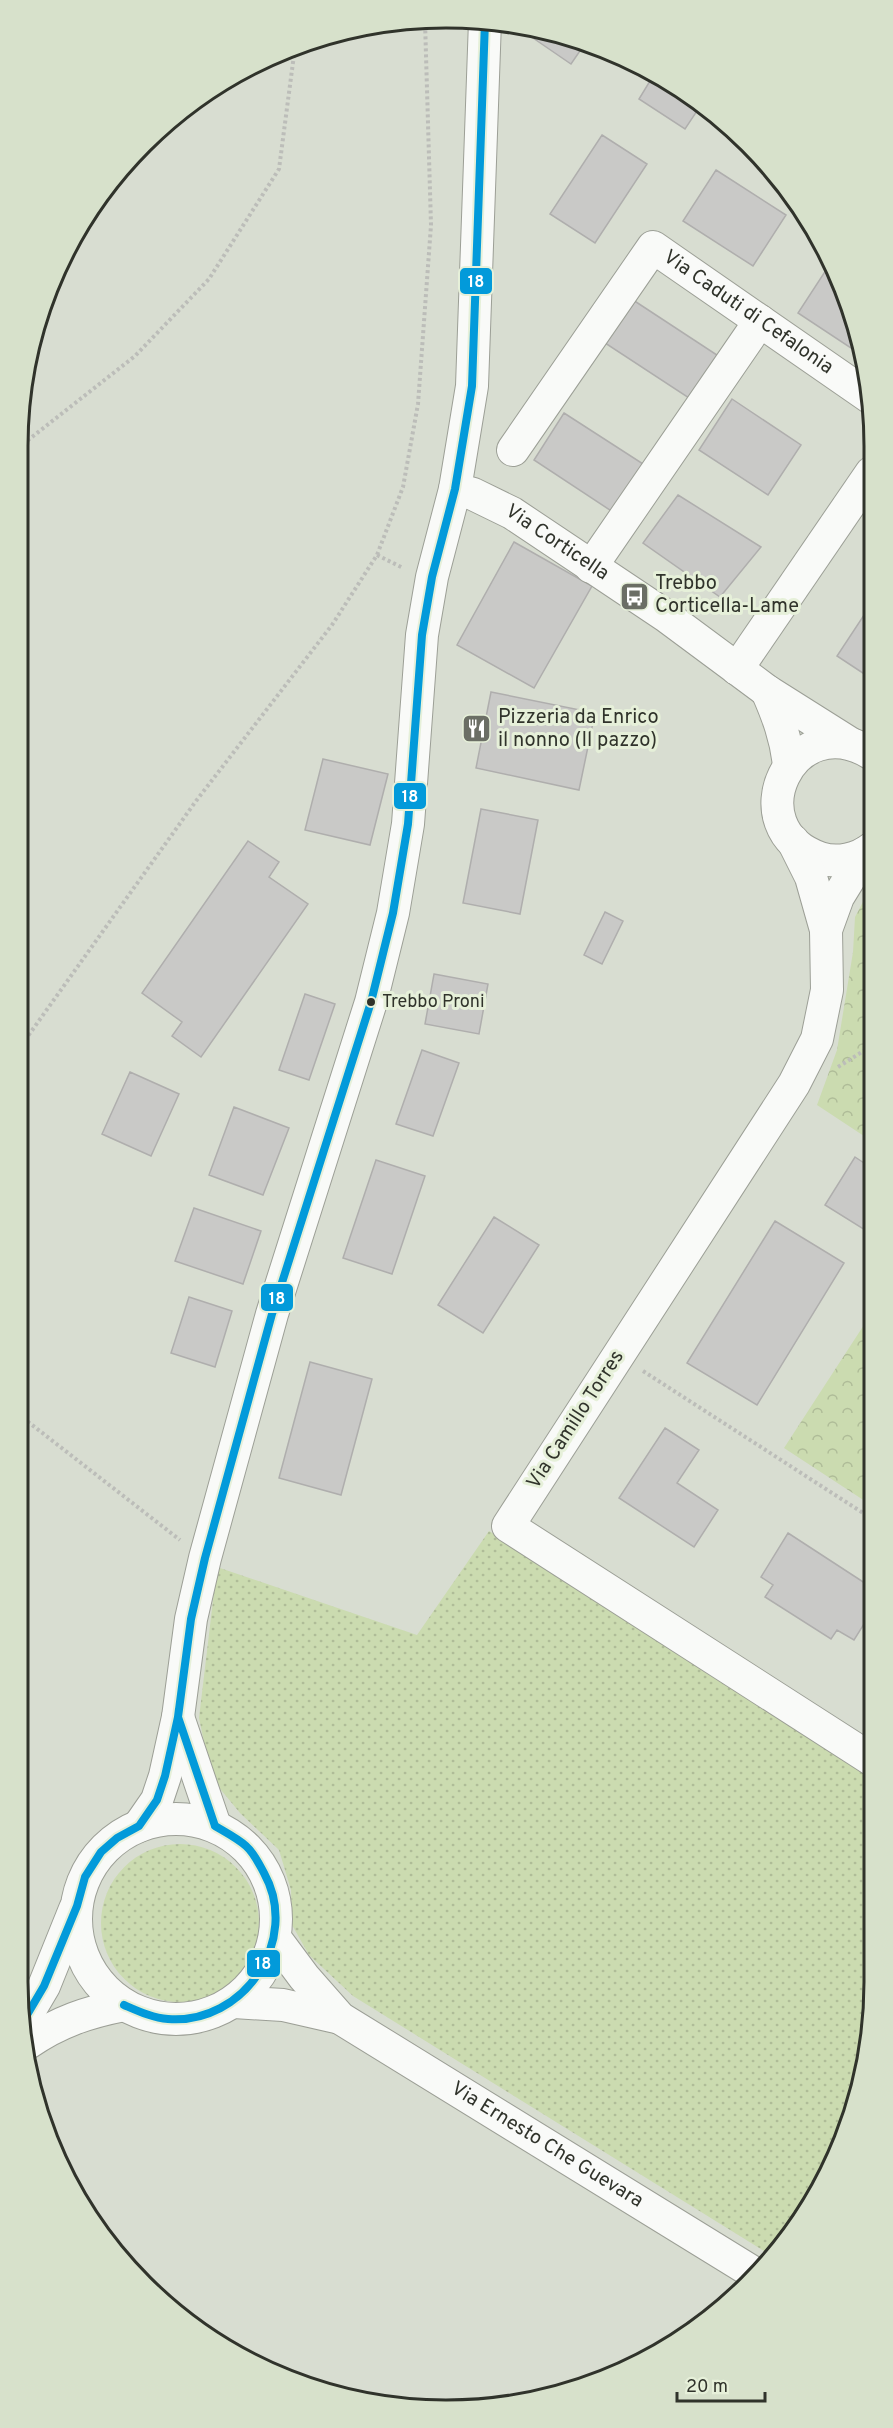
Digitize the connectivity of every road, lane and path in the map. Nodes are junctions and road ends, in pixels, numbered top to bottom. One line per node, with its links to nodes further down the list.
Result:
1 (425, 29): 19 (path)
2 (485, 30): 9 (street)
3 (294, 58): 6 (path)
4 (760, 321): 5 (street, Via Caduti di Cefalonia); 7 (street, Via Caduti di Cefalonia); 10 (street)
5 (861, 391)
6 (28, 440)
7 (513, 450)
8 (864, 485): 11 (street)
9 (455, 489): 10 (street, Via Corticella); 23 (street)
10 (591, 567): 11 (street, Via Corticella)
11 (737, 669): 12 (street, Via Corticella)
12 (767, 692): 13 (street, Via Corticella); 14 (street, Via Corticella)
13 (862, 749): 14 (street, Via Corticella)
14 (789, 765): 15 (street)
15 (793, 842): 16 (street); 18 (street, Via Camillo Torres)
16 (864, 853)
17 (864, 858): 18 (street, Via Camillo Torres)
18 (826, 930): 20 (street, Via Camillo Torres)
19 (28, 1036)
20 (618, 1355): 22 (path); 25 (street, Via Camillo Torres)
21 (28, 1422): 23 (path)
22 (864, 1514)
23 (205, 1558): 24 (street)
24 (178, 1717): 26 (street); 27 (street)
25 (864, 1755)
26 (139, 1826): 27 (street); 28 (street)
27 (215, 1826): 29 (street)
28 (77, 1906): 31 (street); 32 (street)
29 (275, 1938): 30 (street); 33 (street, Via Ernesto Che Guevara)
30 (234, 2002): 31 (street); 33 (street, Via Ernesto Che Guevara)
31 (124, 2005): 34 (street)
32 (29, 2011)
33 (340, 2018): 35 (street, Via Ernesto Che Guevara)
34 (33, 2040)
35 (749, 2270)

